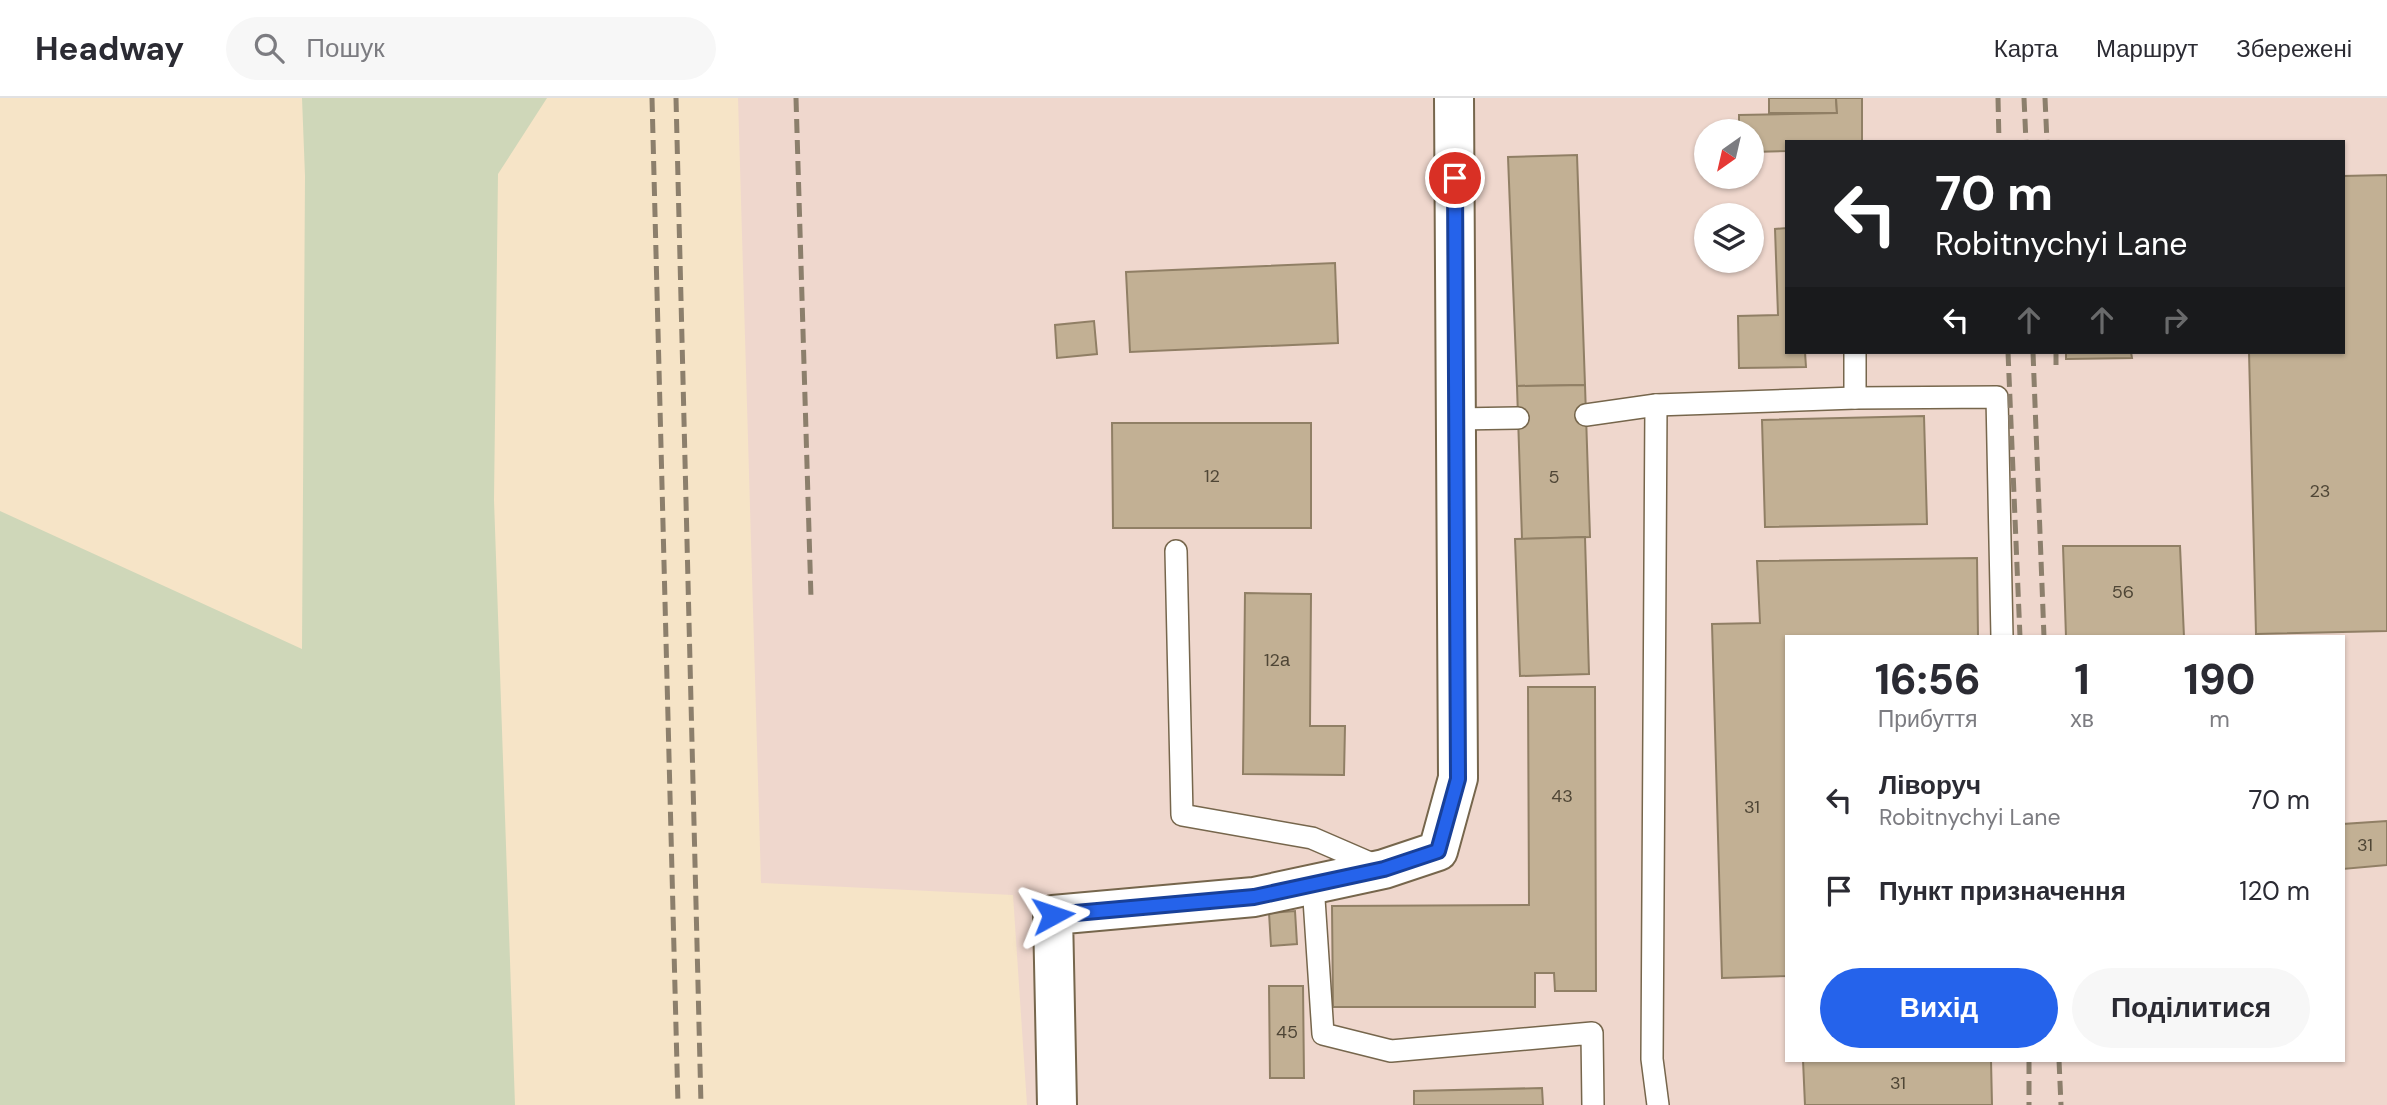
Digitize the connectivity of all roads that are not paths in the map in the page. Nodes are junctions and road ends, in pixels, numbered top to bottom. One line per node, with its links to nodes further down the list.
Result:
1 (1454, 98): 7 (street)
2 (1855, 354): 3 (lane)
3 (1855, 398): 4 (lane); 9 (lane)
4 (1656, 405): 5 (lane); 14 (lane)
5 (1586, 415)
6 (1518, 418): 7 (lane)
7 (1456, 419): 10 (street)
8 (1176, 551): 10 (lane)
9 (2002, 635)
10 (1384, 869): 11 (street)
11 (1313, 884): 12 (street); 13 (lane)
12 (1057, 1105)
13 (1593, 1105)
14 (1658, 1105)

